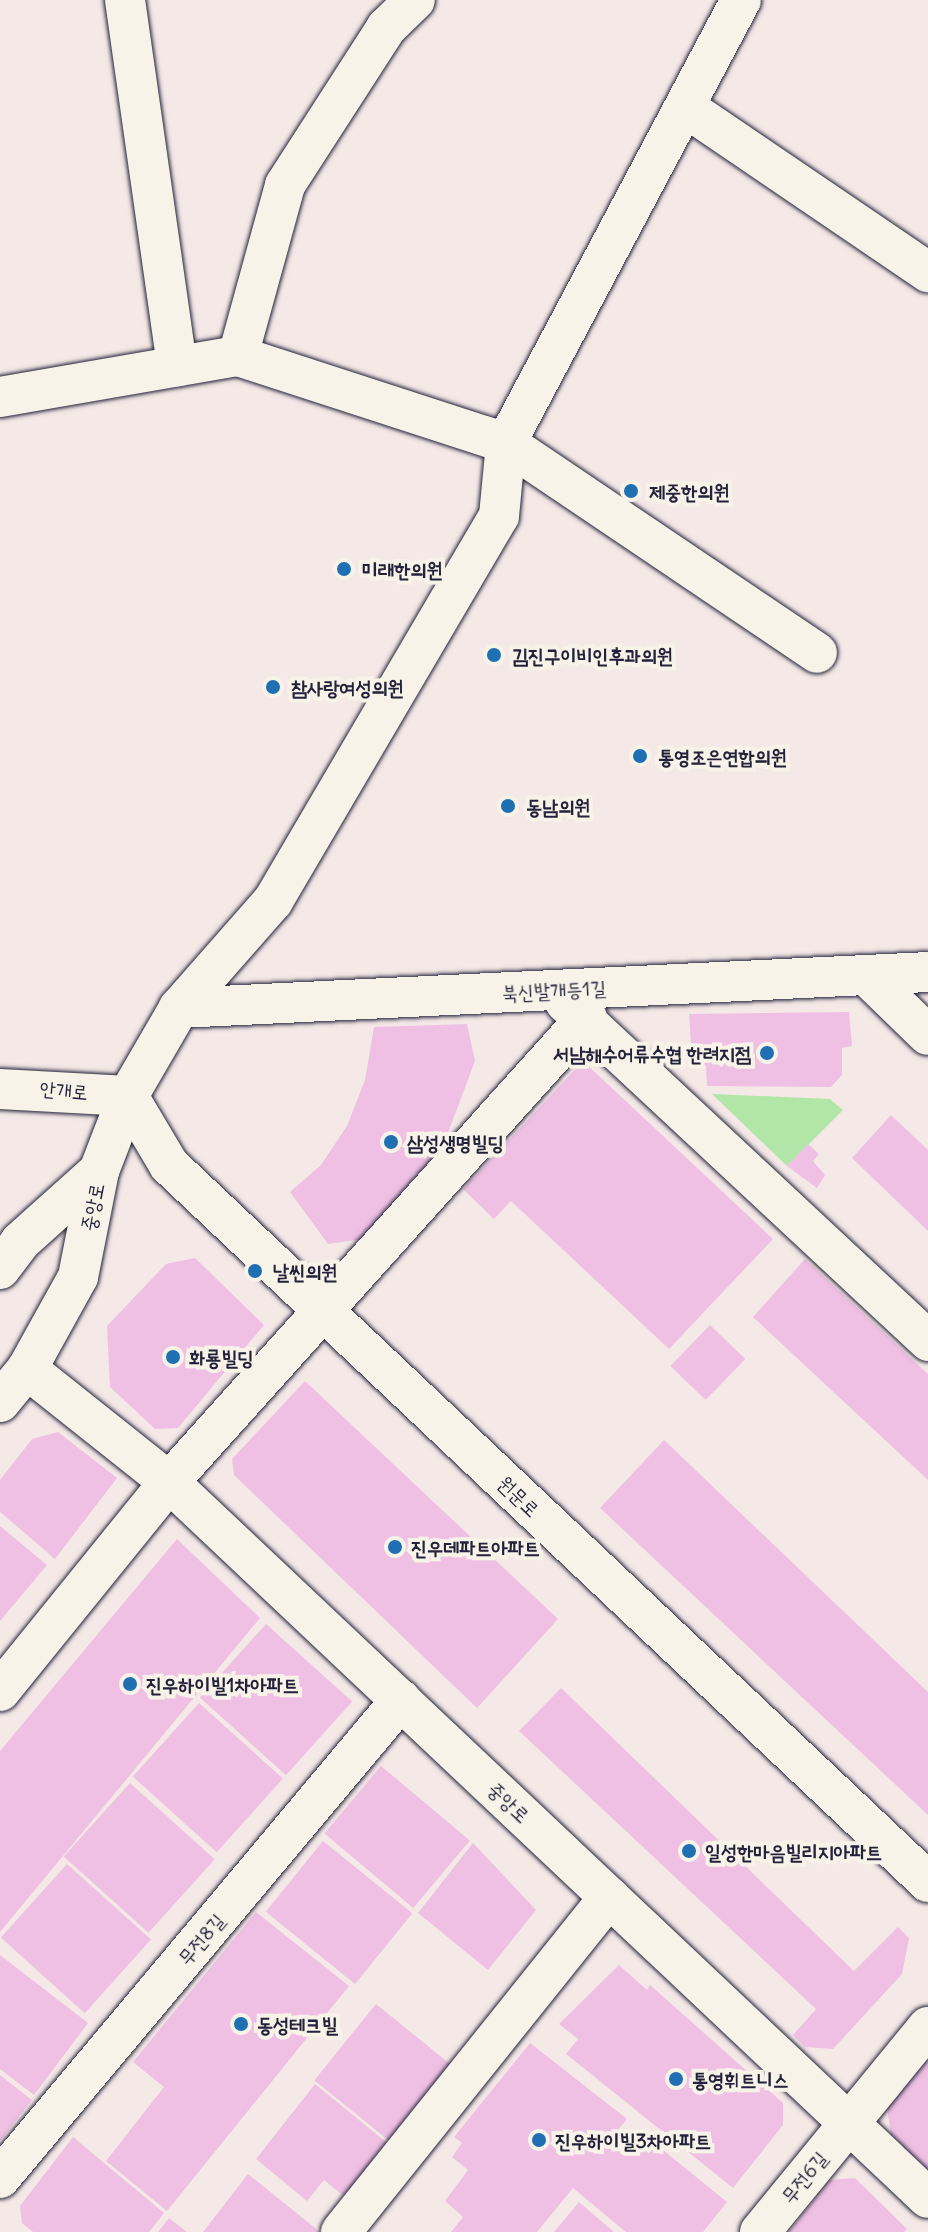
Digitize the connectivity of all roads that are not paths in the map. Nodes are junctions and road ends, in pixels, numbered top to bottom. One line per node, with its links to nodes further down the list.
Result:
1 (125, 0): 7 (street)
2 (415, 0): 6 (street)
3 (741, 0): 4 (street)
4 (685, 107): 5 (street); 9 (street)
5 (928, 272)
6 (238, 356): 7 (street); 9 (street)
7 (177, 366): 8 (street)
8 (0, 397)
9 (506, 443): 10 (street); 14 (street)
10 (817, 653)
11 (928, 972): 12 (street, 북신발개등1길)
12 (866, 975): 13 (street, 북신발개등1길); 16 (street)
13 (548, 990): 14 (street, 북신발개등1길); 15 (street)
14 (179, 1008): 18 (street)
15 (587, 1017): 21 (street); 22 (street)
16 (928, 1035)
17 (0, 1089): 18 (street, 안개로)
18 (128, 1096): 19 (street); 21 (street, 원문로)
19 (99, 1171): 20 (street, 중앙로); 23 (street, 중앙로)
20 (0, 1269)
21 (324, 1308): 25 (street); 28 (street, 원문로)
22 (928, 1341)
23 (27, 1369): 24 (street, 중앙로); 25 (street, 중앙로)
24 (0, 1402)
25 (169, 1482): 26 (street); 27 (street, 중앙로)
26 (0, 1691)
27 (401, 1700): 29 (street, 중앙로); 32 (street, 무전8길)
28 (928, 1882)
29 (609, 1897): 31 (street, 중앙로); 34 (street)
30 (928, 2027): 31 (street, 무전6길)
31 (848, 2122): 33 (street); 35 (street, 무전6길)
32 (0, 2178)
33 (928, 2198)
34 (341, 2232)
35 (760, 2232)

